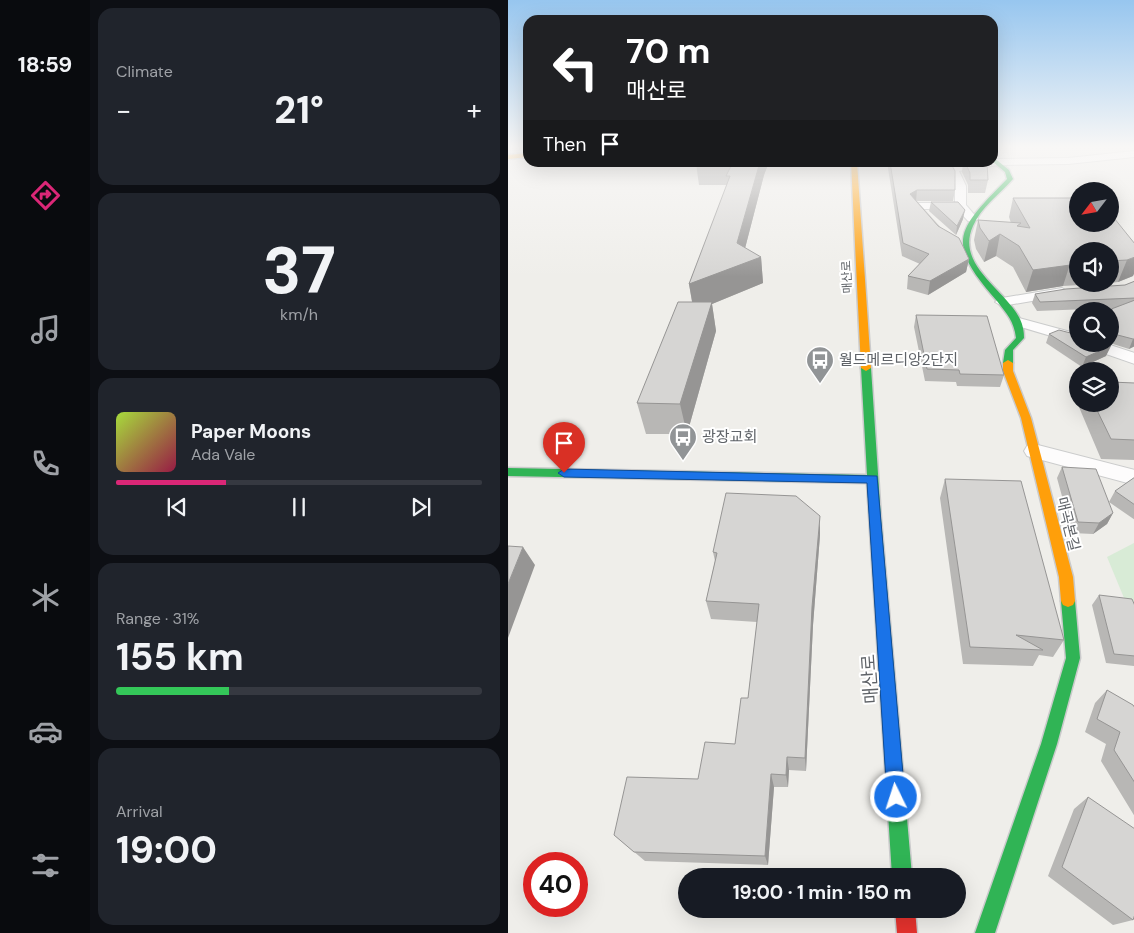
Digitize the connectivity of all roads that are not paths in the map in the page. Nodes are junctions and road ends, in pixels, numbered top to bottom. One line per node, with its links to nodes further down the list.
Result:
1 (856, 190): 18 (street, 매산로)
2 (962, 190): 4 (street)
3 (1000, 190): 5 (street)
4 (960, 206): 5 (street); 6 (street)
5 (972, 219): 8 (street)
6 (929, 220)
7 (950, 240): 8 (street)
8 (965, 250): 10 (street)
9 (1069, 292): 10 (street)
10 (1002, 302): 11 (street)
11 (1019, 322): 12 (street); 15 (street, 매곡본길)
12 (1069, 336)
13 (1114, 352): 14 (street)
14 (1134, 359)
15 (1034, 451): 17 (street); 22 (street, 매곡본길)
16 (508, 472): 18 (street)
17 (1134, 478)
18 (873, 479): 19 (street, 매산로)
19 (901, 868)
20 (906, 918): 21 (street)
21 (907, 933)
22 (985, 933)

